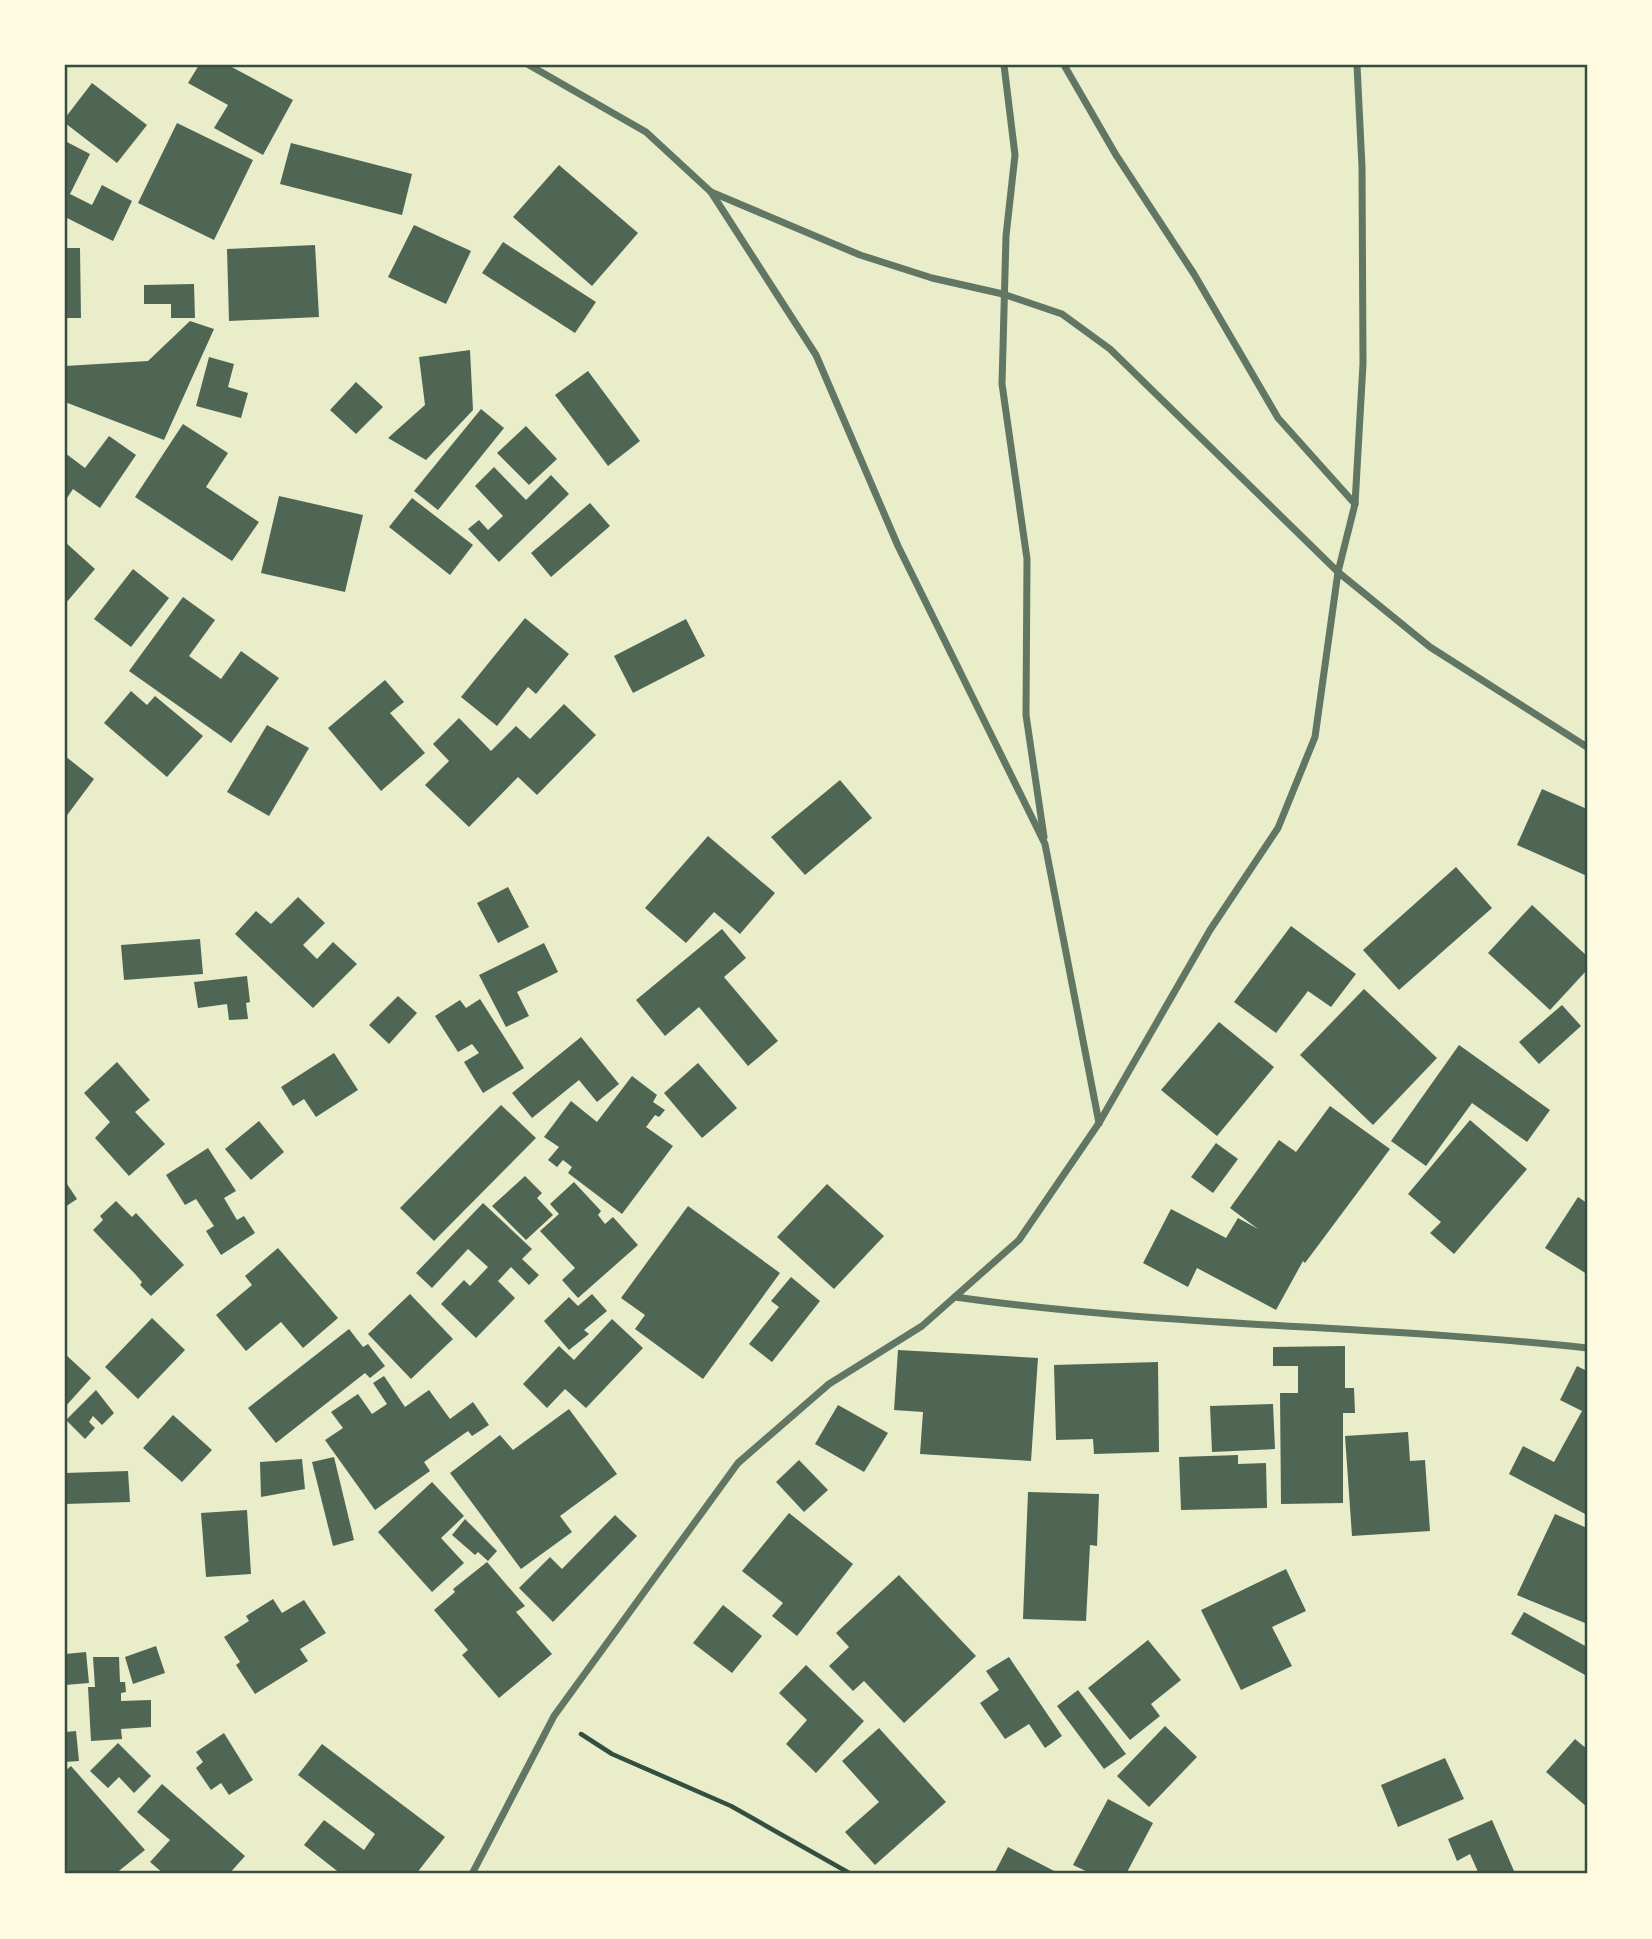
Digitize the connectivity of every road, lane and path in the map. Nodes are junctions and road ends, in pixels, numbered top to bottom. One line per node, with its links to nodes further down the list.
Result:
1 (529, 65): 5 (street)
2 (1004, 65): 6 (street)
3 (1064, 65): 7 (street)
4 (1357, 65): 7 (street)
5 (711, 192): 6 (street); 10 (street)
6 (1003, 294): 8 (street); 10 (street)
7 (1355, 505): 8 (street)
8 (1338, 572): 9 (street); 11 (street)
9 (1587, 747)
10 (1045, 844): 11 (street)
11 (1099, 1123): 12 (street)
12 (955, 1297): 13 (street); 14 (street)
13 (1587, 1348)
14 (554, 1717): 15 (street); 16 (path)
15 (472, 1874)
16 (851, 1874)

